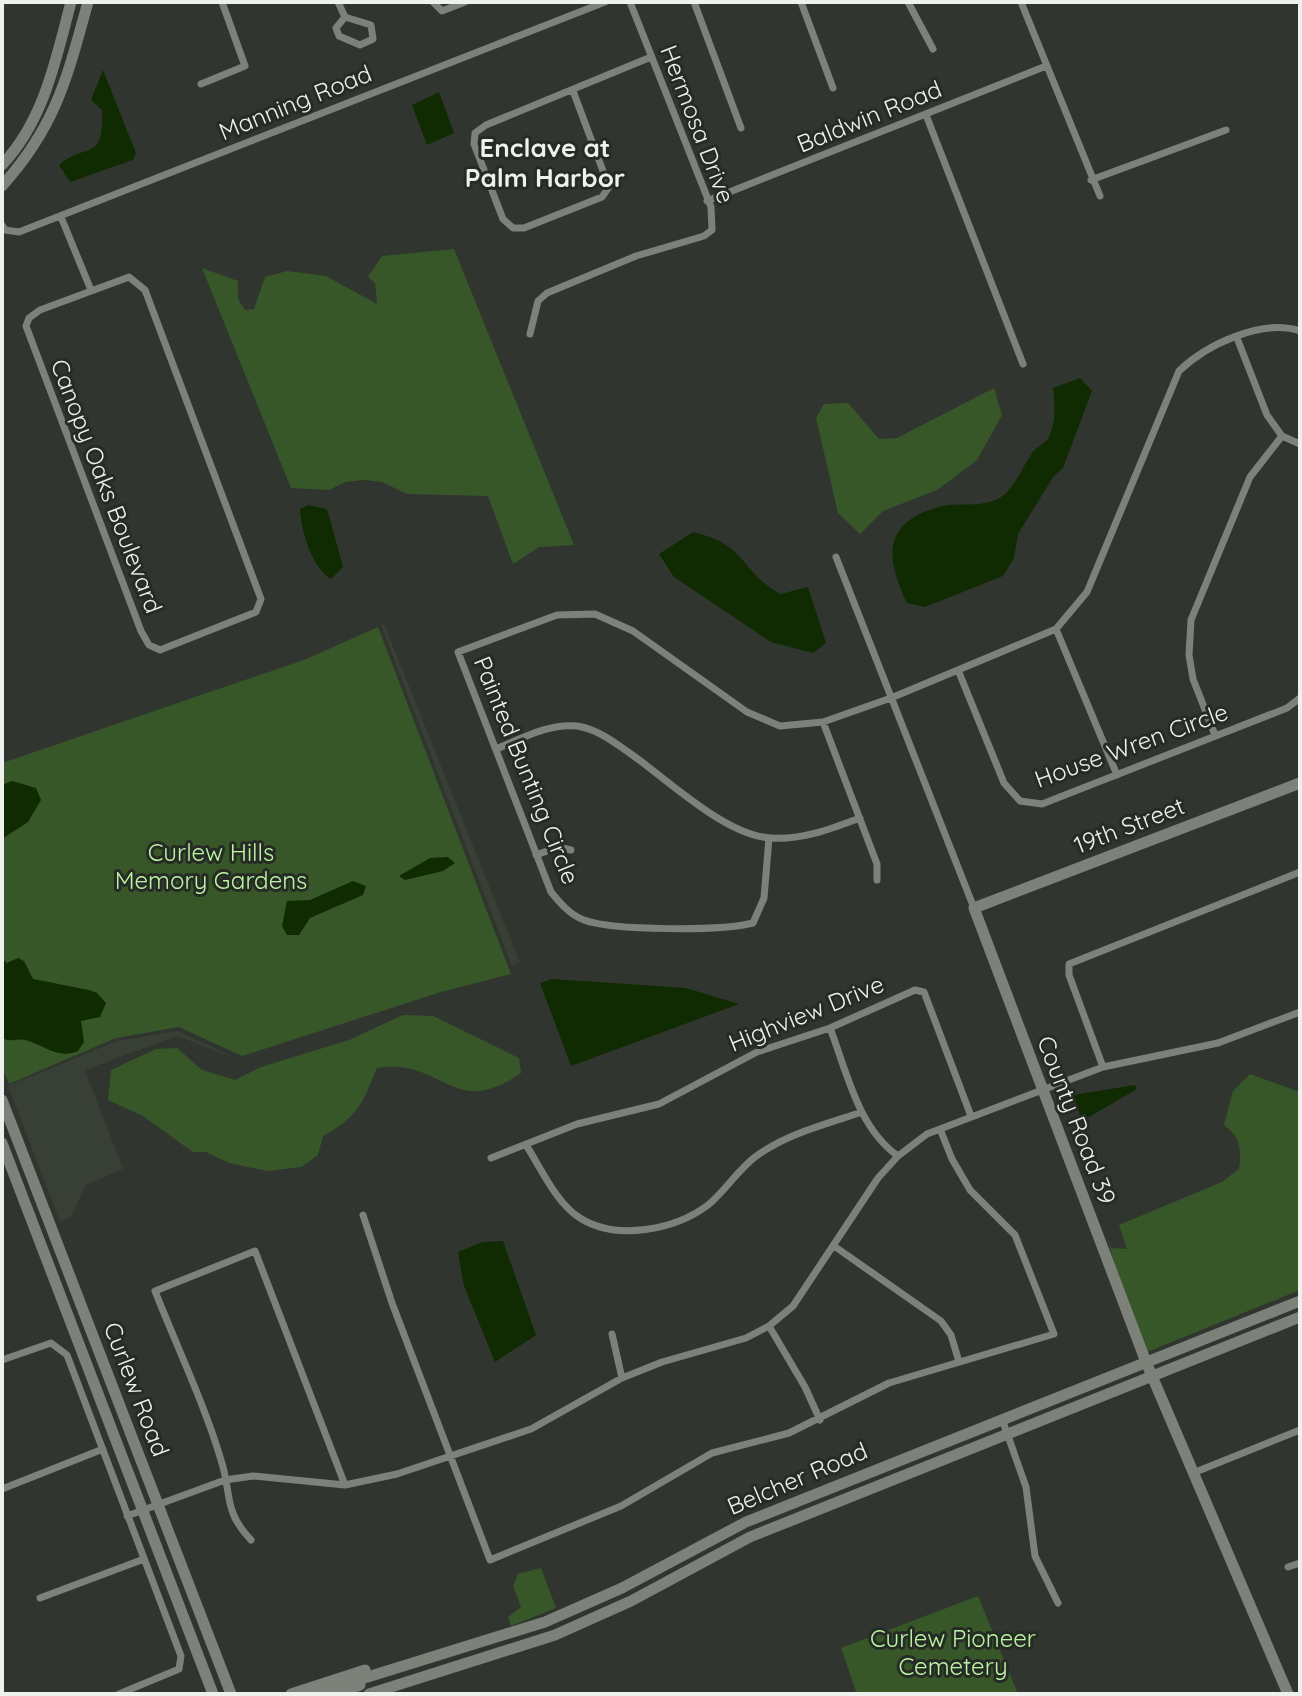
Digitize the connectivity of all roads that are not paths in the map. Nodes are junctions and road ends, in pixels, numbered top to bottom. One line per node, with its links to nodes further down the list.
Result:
1 (71, 2): 23 (main road)
2 (88, 2): 25 (main road)
3 (222, 2): 17 (street)
4 (338, 2): 13 (street)
5 (433, 2): 6 (street)
6 (465, 2)
7 (605, 2): 28 (street, Manning Road)
8 (630, 2): 15 (street, Hermosa Drive)
9 (694, 2): 21 (street)
10 (801, 2): 18 (street)
11 (908, 2): 14 (street)
12 (1021, 2): 16 (street)
13 (345, 17): 13 (street)
14 (933, 49)
15 (651, 57): 19 (street); 27 (street, Hermosa Drive)
16 (1046, 66): 20 (street, Baldwin Road); 24 (street)
17 (201, 84)
18 (833, 88)
19 (573, 91): 19 (street)
20 (926, 115): 27 (street, Baldwin Road); 34 (street)
21 (741, 128)
22 (1226, 130): 24 (street)
23 (2, 165)
24 (1091, 180): 26 (street)
25 (2, 186)
26 (1100, 196)
27 (707, 201): 32 (street, Hermosa Drive)
28 (61, 217): 29 (street, Manning Road); 30 (street)
29 (2, 225)
30 (91, 290): 30 (street, Canopy Oaks Boulevard)
31 (1300, 331): 33 (street)
32 (530, 334)
33 (1237, 338): 35 (street); 38 (street)
34 (1023, 364)
35 (1282, 436): 36 (street); 43 (street)
36 (1300, 444)
37 (836, 557): 40 (street, County Road 39)
38 (1056, 629): 39 (street); 45 (street)
39 (958, 670): 40 (street); 45 (street, House Wren Circle)
40 (891, 698): 42 (street); 53 (street, County Road 39)
41 (1300, 698): 43 (street, House Wren Circle)
42 (823, 722): 44 (street, Painted Bunting Circle); 47 (street)
43 (1215, 735): 45 (street, House Wren Circle)
44 (496, 749): 48 (street); 50 (street, Painted Bunting Circle)
45 (1117, 775)
46 (1300, 783): 53 (main road, 19th Street)
47 (860, 818): 48 (street); 52 (street)
48 (769, 838): 50 (street, Painted Bunting Circle)
49 (571, 850): 50 (street)
50 (536, 855)
51 (1300, 872): 56 (street)
52 (877, 880)
53 (974, 908): 57 (main road, County Road 39)
54 (1300, 1012): 56 (street)
55 (830, 1028): 59 (street); 60 (street, Highview Drive); 63 (street, Highview Drive)
56 (1103, 1067): 57 (street)
57 (1041, 1090): 60 (street); 76 (main road, County Road 39)
58 (2, 1100): 68 (main road, Curlew Road)
59 (862, 1112): 63 (street); 64 (street)
60 (971, 1116): 61 (street)
61 (940, 1129): 64 (street); 75 (street)
62 (2, 1143): 66 (main road, Curlew Road)
63 (526, 1145): 65 (street, Highview Drive)
64 (898, 1156): 69 (street)
65 (491, 1158)
66 (6, 1162): 68 (main road); 90 (main road, Curlew Road)
67 (363, 1215): 84 (street)
68 (53, 1232): 89 (main road, Curlew Road)
69 (834, 1246): 72 (street); 75 (street)
70 (1300, 1301): 76 (main road, Belcher Road)
71 (1300, 1317): 77 (main road, Belcher Road)
72 (769, 1326): 78 (street); 80 (street)
73 (612, 1334): 78 (street)
74 (2, 1360): 83 (street)
75 (959, 1362): 80 (street)
76 (1146, 1362): 77 (main road, County Road 39); 79 (main road, Belcher Road)
77 (1151, 1376): 82 (main road, Belcher Road); 85 (main road, County Road 39)
78 (622, 1378): 84 (street)
79 (1002, 1419): 82 (street); 99 (main road, Belcher Road)
80 (820, 1420): 84 (street)
81 (1300, 1430): 85 (street)
82 (1008, 1433): 98 (street); 107 (main road, Belcher Road)
83 (103, 1449): 88 (street); 91 (street)
84 (450, 1457): 87 (street)
85 (1193, 1473): 108 (main road, County Road 39)
86 (225, 1480): 87 (street); 87 (street); 89 (street); 92 (street)
87 (345, 1485)
88 (2, 1489)
89 (157, 1504): 90 (street); 103 (main road, Curlew Road)
90 (143, 1509): 91 (street); 96 (main road, Curlew Road)
91 (127, 1516): 93 (street)
92 (251, 1540)
93 (144, 1559): 97 (street); 100 (street)
94 (1300, 1563): 95 (street)
95 (1288, 1567)
96 (174, 1593): 101 (main road, Curlew Road); 102 (main road)
97 (40, 1598)
98 (1058, 1603)
99 (413, 1663): 104 (main road); 105 (main road, Belcher Road); 106 (main road)
100 (119, 1694)
101 (213, 1694)
102 (220, 1694)
103 (231, 1694)
104 (291, 1694)
105 (313, 1694)
106 (336, 1694)
107 (369, 1694)
108 (1288, 1694)

